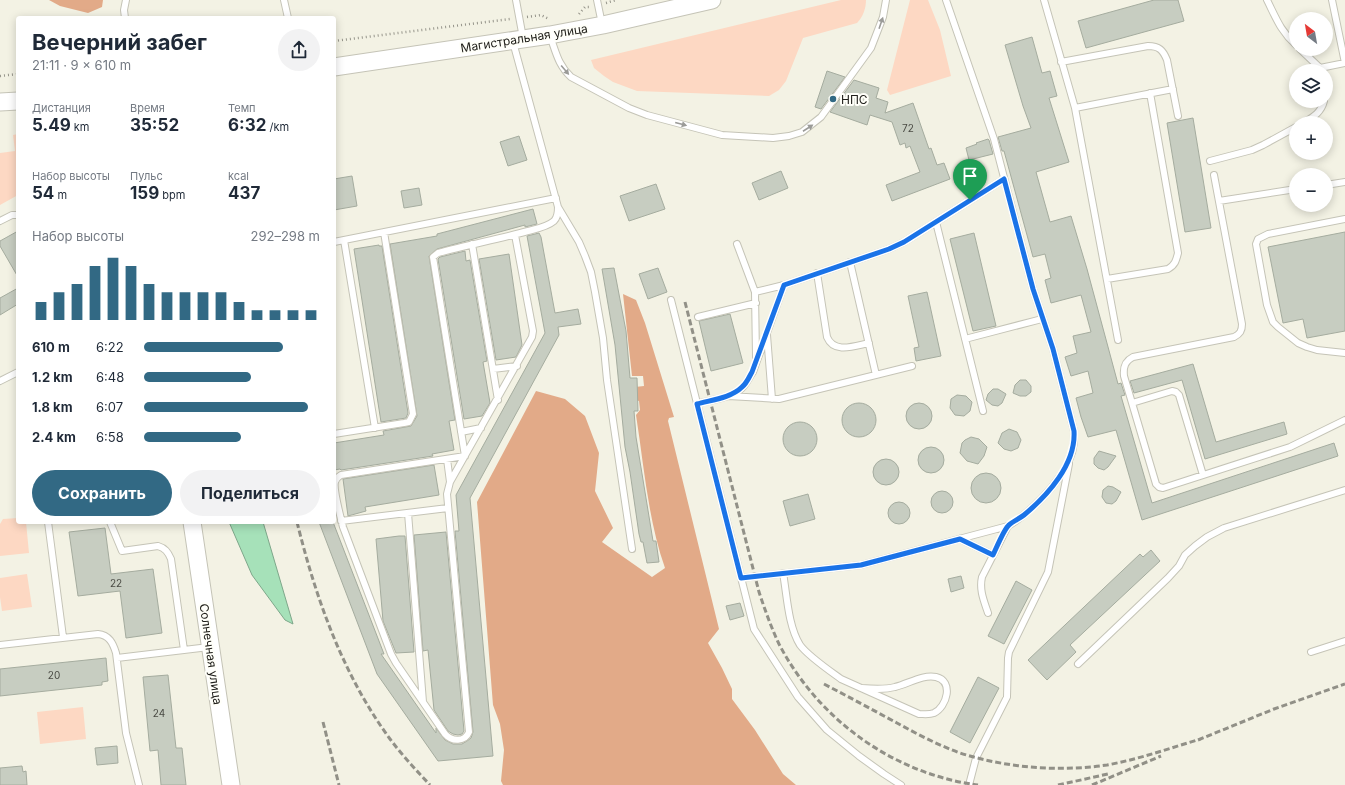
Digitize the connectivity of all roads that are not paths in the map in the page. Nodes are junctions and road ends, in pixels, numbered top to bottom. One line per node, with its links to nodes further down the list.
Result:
1 (126, 0): 11 (lane)
2 (284, 0): 12 (lane)
3 (516, 0): 15 (lane)
4 (712, 0): 13 (main road, Магистральная улица)
5 (886, 0): 14 (lane, one-way to 5)
6 (946, 0): 32 (lane)
7 (1044, 0): 18 (lane)
8 (1267, 0): 16 (lane)
9 (1332, 0): 19 (lane)
10 (597, 2): 13 (lane)
11 (125, 16)
12 (288, 16)
13 (602, 25): 14 (main road, Магистральная улица)
14 (550, 27): 15 (main road, Магистральная улица)
15 (518, 39): 22 (main road, Магистральная улица); 36 (lane)
16 (1289, 39)
17 (1307, 56): 20 (lane)
18 (1061, 62): 23 (lane); 27 (lane)
19 (1345, 63): 21 (lane)
20 (1315, 64)
21 (1333, 66)
22 (336, 67)
23 (1173, 89): 24 (lane); 28 (lane)
24 (1150, 93): 27 (lane); 51 (lane)
25 (16, 101): 26 (main road)
26 (0, 102)
27 (1075, 108): 51 (lane)
28 (1178, 116)
29 (1289, 131): 30 (lane)
30 (1210, 161)
31 (1214, 174): 37 (lane)
32 (1004, 179): 42 (lane); 57 (lane)
33 (1345, 182): 34 (lane)
34 (1333, 184)
35 (1289, 190): 37 (lane)
36 (556, 198): 38 (lane); 43 (lane)
37 (1219, 201): 73 (lane)
38 (558, 207): 44 (lane); 97 (lane)
39 (16, 215): 40 (lane)
40 (1, 219)
41 (1345, 219): 62 (lane)
42 (936, 222): 49 (lane); 59 (lane)
43 (384, 232): 45 (lane); 77 (lane)
44 (515, 235): 47 (lane); 64 (lane)
45 (344, 240): 46 (lane); 77 (lane)
46 (336, 242)
47 (472, 244): 66 (lane); 79 (lane)
48 (737, 244): 53 (lane)
49 (850, 262): 50 (lane); 61 (lane)
50 (816, 274): 52 (lane); 61 (lane)
51 (1107, 279): 60 (lane)
52 (784, 285): 53 (lane); 58 (lane)
53 (756, 292): 55 (lane)
54 (671, 300): 74 (lane)
55 (756, 303): 56 (lane); 63 (lane)
56 (698, 317)
57 (1042, 319): 59 (lane); 83 (lane)
58 (767, 331): 63 (lane); 71 (lane)
59 (965, 339): 75 (lane)
60 (1118, 340)
61 (868, 343): 68 (lane)
62 (1345, 353)
63 (756, 361): 70 (lane)
64 (517, 366): 66 (lane); 72 (lane)
65 (912, 366): 68 (lane)
66 (493, 369): 72 (lane)
67 (16, 373): 69 (lane)
68 (876, 375): 71 (lane)
69 (0, 380)
70 (726, 396): 71 (lane); 74 (lane)
71 (772, 399)
72 (498, 400): 78 (lane)
73 (1132, 402): 84 (lane); 84 (lane)
74 (697, 404): 100 (lane)
75 (983, 411)
76 (1345, 420): 84 (lane)
77 (375, 428): 80 (lane)
78 (481, 428): 79 (lane); 81 (lane)
79 (461, 432): 81 (lane)
80 (336, 434)
81 (465, 456): 82 (lane); 86 (lane)
82 (447, 459): 85 (lane); 86 (lane)
83 (1070, 459): 95 (lane); 115 (lane)
84 (1203, 475)
85 (336, 480)
86 (450, 482): 89 (lane)
87 (1345, 490): 109 (lane)
88 (336, 494): 91 (lane)
89 (448, 508): 90 (lane); 111 (lane)
90 (408, 513): 91 (lane); 111 (lane)
91 (341, 521): 111 (lane)
92 (48, 524): 102 (lane)
93 (111, 524): 106 (lane)
94 (192, 524): 105 (main road, Солнечная улица)
95 (1008, 526): 96 (lane); 98 (lane)
96 (960, 539): 98 (lane); 99 (lane)
97 (632, 549)
98 (993, 555): 101 (lane)
99 (783, 573): 100 (lane); 110 (lane)
100 (741, 578): 114 (lane)
101 (988, 613)
102 (63, 637): 104 (lane); 108 (lane)
103 (1345, 641): 107 (lane)
104 (0, 645)
105 (210, 647): 106 (lane); 113 (main road, Солнечная улица)
106 (184, 650): 108 (lane)
107 (1311, 652)
108 (117, 658): 112 (lane)
109 (1078, 664)
110 (861, 688): 110 (lane)
111 (423, 703)
112 (139, 785)
113 (231, 785)
114 (901, 785)
115 (969, 785)

